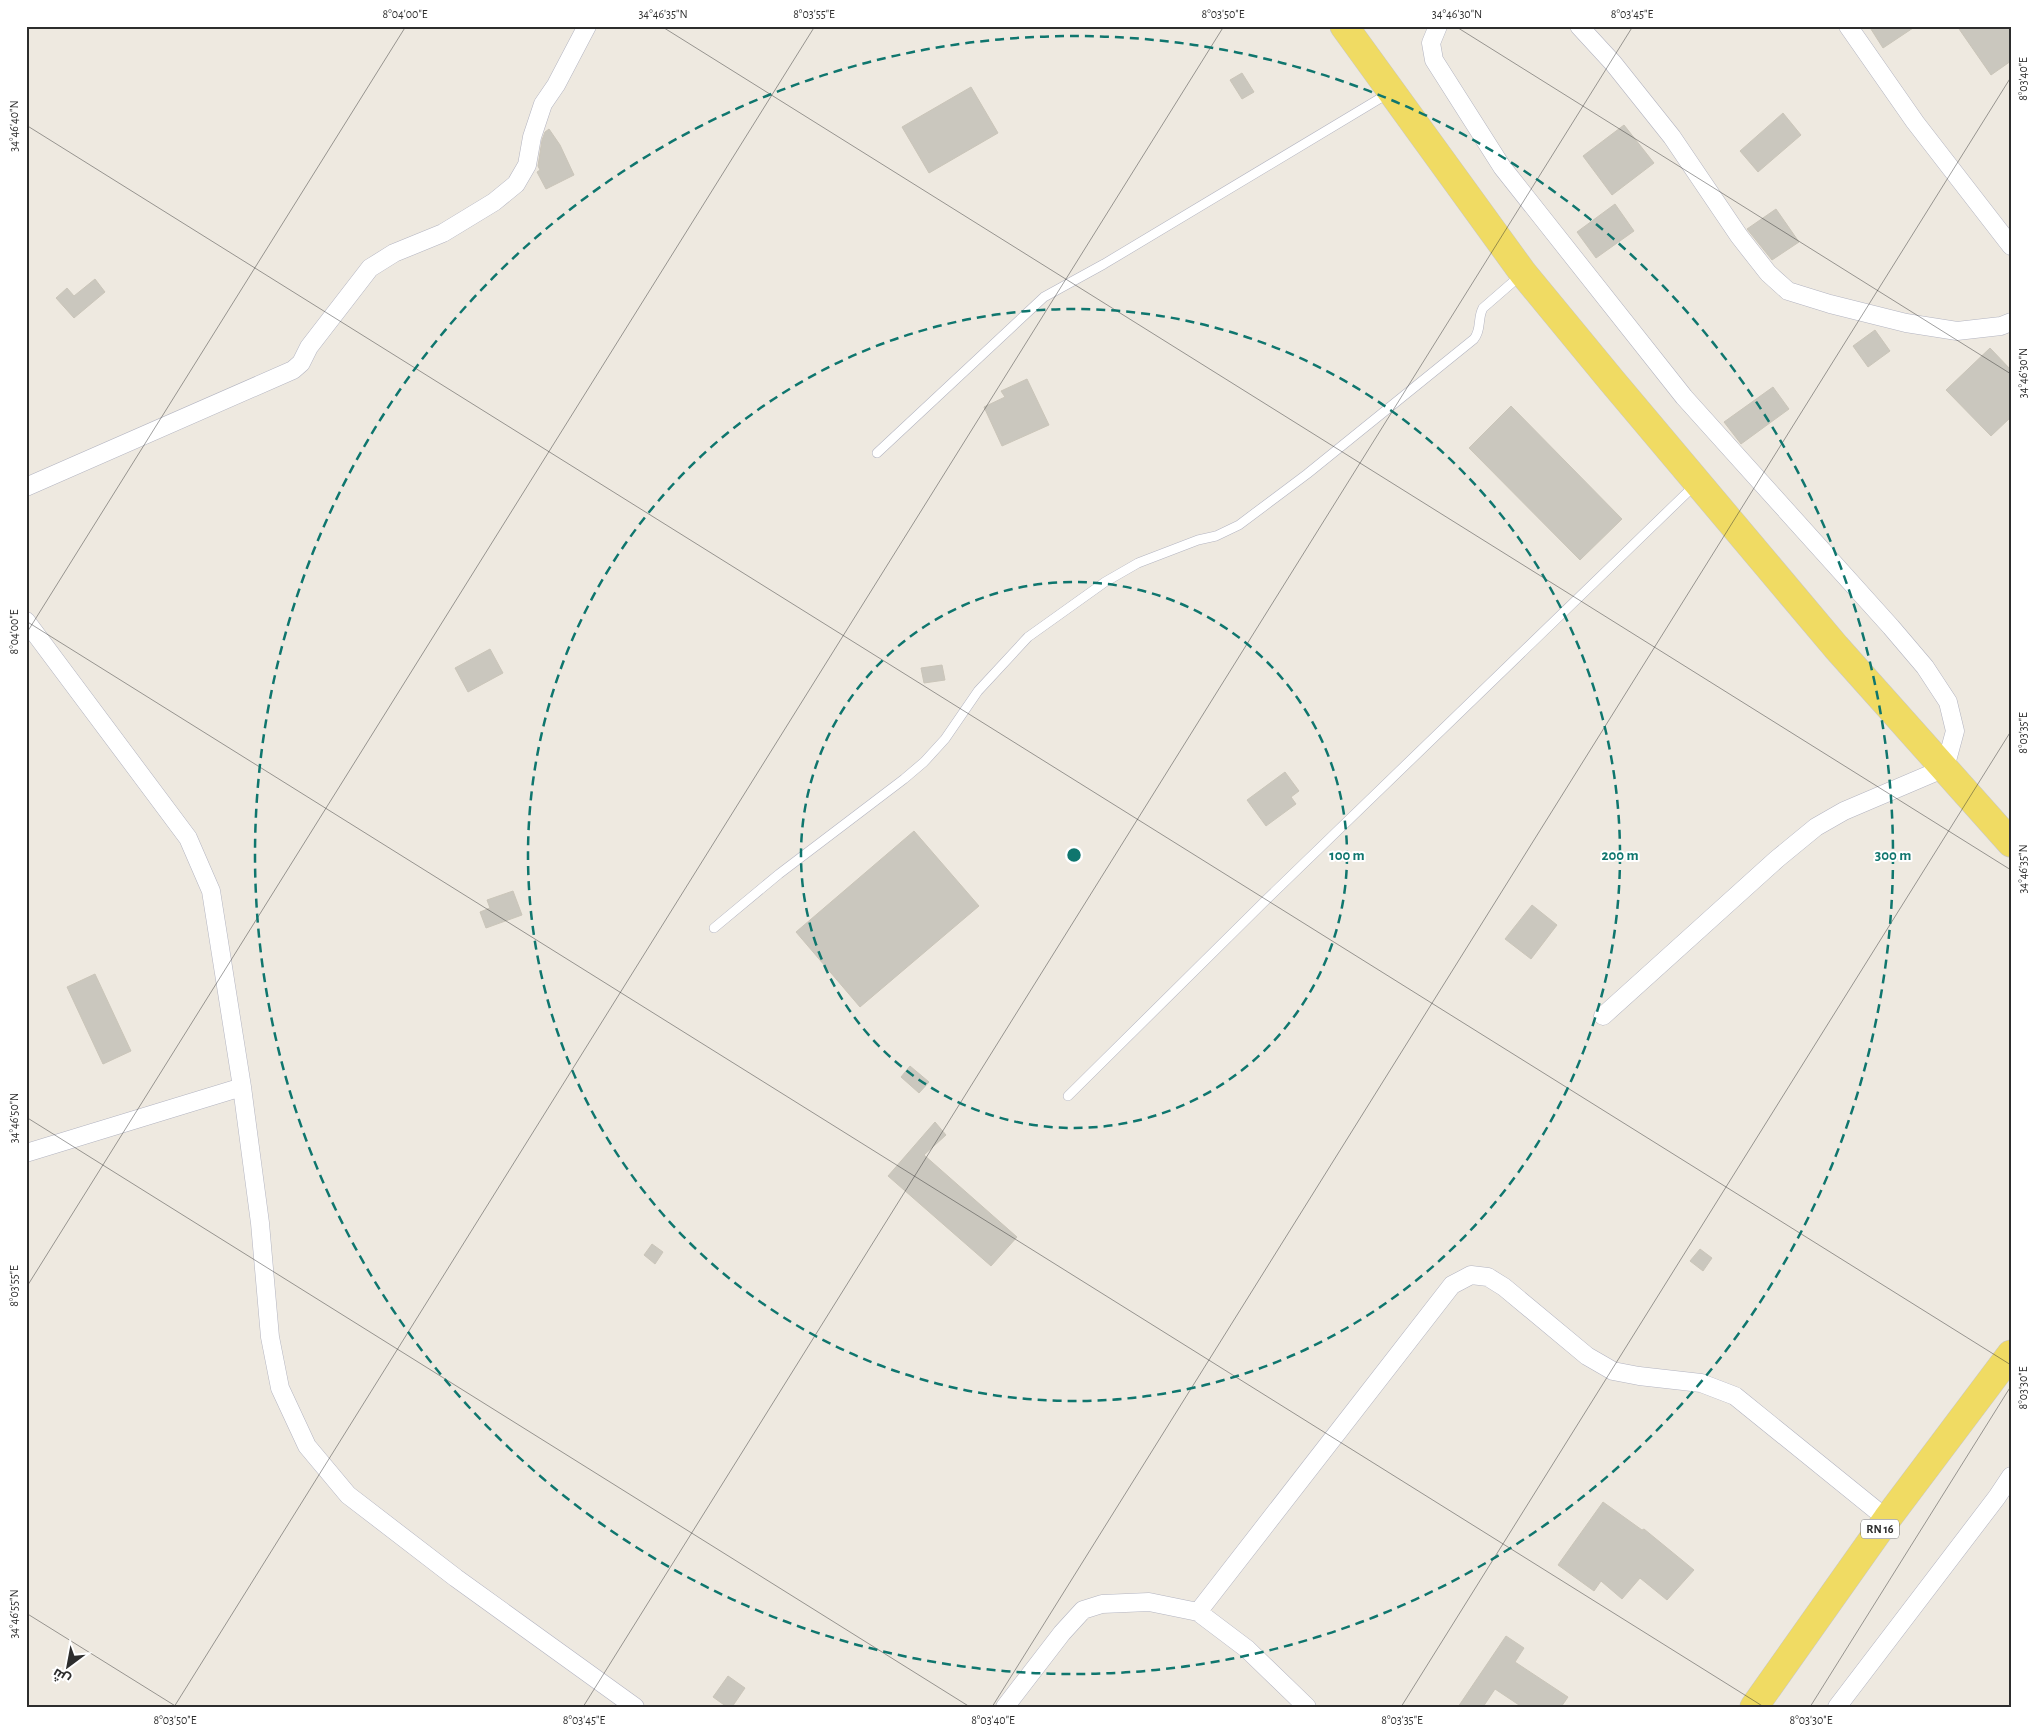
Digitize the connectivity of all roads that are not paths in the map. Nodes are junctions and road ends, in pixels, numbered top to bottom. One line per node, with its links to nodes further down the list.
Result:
1 (587, 26): 12 (street)
2 (1344, 26): 6 (main road)
3 (1438, 26): 14 (street)
4 (1579, 26): 9 (street)
5 (1848, 26): 7 (street)
6 (1392, 91): 8 (main road); 10 (lane)
7 (2011, 246)
8 (1523, 273): 11 (main road); 16 (lane)
9 (2011, 322)
10 (877, 453)
11 (1698, 482): 14 (main road); 19 (lane)
12 (26, 487)
13 (26, 621): 18 (street)
14 (1945, 768): 15 (main road); 17 (street)
15 (2011, 843)
16 (714, 928)
17 (1603, 1016)
18 (242, 1088): 20 (street); 25 (street)
19 (1068, 1096)
20 (26, 1153)
21 (2011, 1354): 23 (main road, RN 16)
22 (2011, 1476): 29 (street)
23 (1887, 1519): 24 (street); 28 (main road, RN 16)
24 (1198, 1612): 26 (street); 27 (street)
25 (635, 1707)
26 (1005, 1707)
27 (1307, 1707)
28 (1754, 1707)
29 (1837, 1707)

